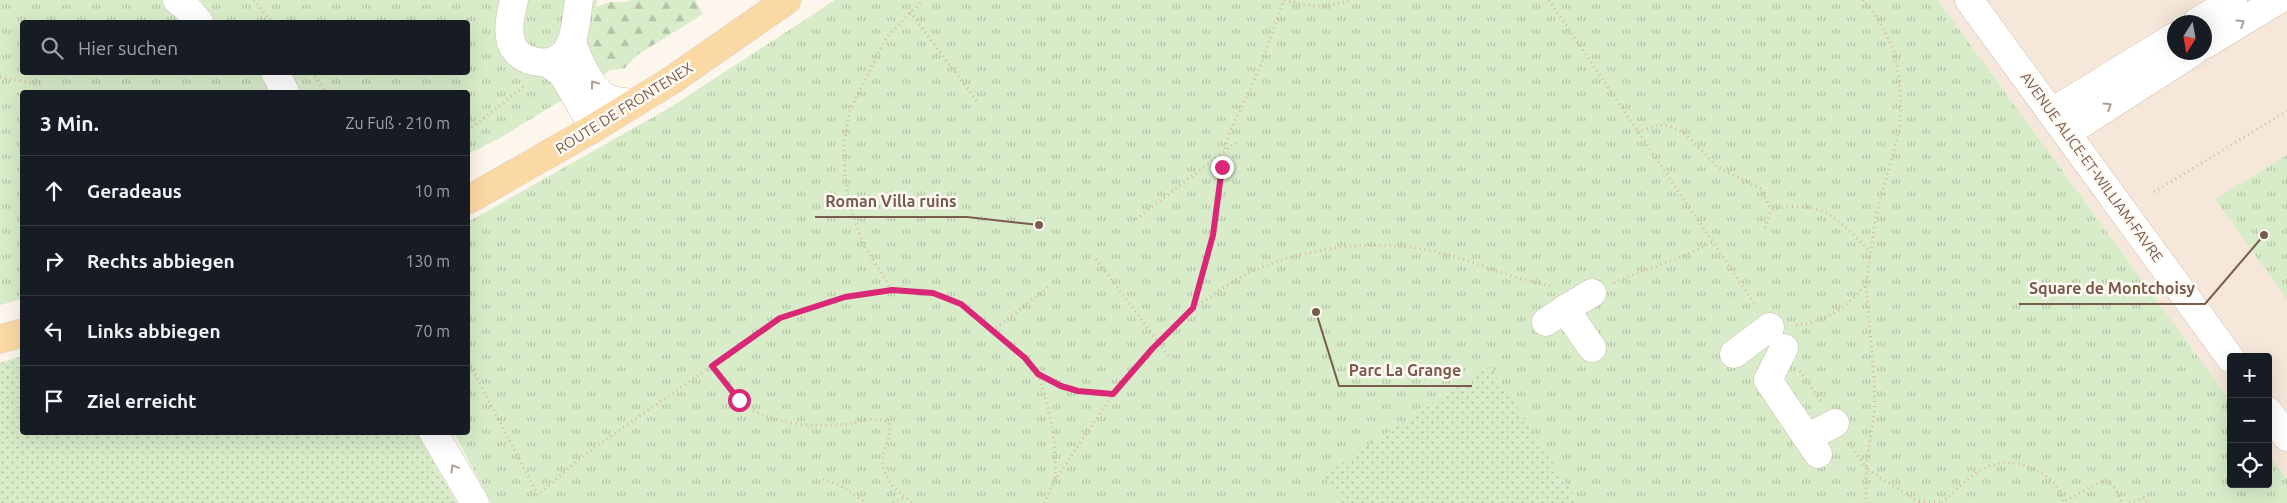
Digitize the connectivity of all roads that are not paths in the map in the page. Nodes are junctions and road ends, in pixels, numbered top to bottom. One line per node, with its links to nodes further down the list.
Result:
1 (177, 0): 9 (street)
2 (514, 0): 14 (street)
3 (579, 0): 11 (street)
4 (1969, 0): 18 (street, AVENUE ALICE-ET-WILLIAM-FAVRE)
5 (2233, 0): 8 (street)
6 (2278, 0): 10 (street, one-way to 6)
7 (778, 3): 17 (main road, ROUTE DE FRONTENEX)
8 (2208, 15)
9 (197, 20)
10 (2212, 40)
11 (572, 42): 14 (street); 17 (street, one-way to 11)
12 (2167, 42): 18 (street)
13 (2178, 60): 18 (street, one-way to 13)
14 (541, 63): 19 (street)
15 (276, 75): 16 (street)
16 (284, 90)
17 (634, 103): 19 (main road, ROUTE DE FRONTENEX)
18 (2060, 122): 26 (street, AVENUE ALICE-ET-WILLIAM-FAVRE)
19 (594, 128): 20 (main road, ROUTE DE FRONTENEX)
20 (470, 199)
21 (1592, 293): 24 (street)
22 (20, 334): 23 (main road)
23 (0, 339)
24 (1592, 348)
25 (1734, 354): 28 (street)
26 (2227, 354)
27 (2272, 416): 30 (street)
28 (1835, 423)
29 (435, 435): 31 (street, one-way to 29)
30 (2287, 437)
31 (475, 503)

